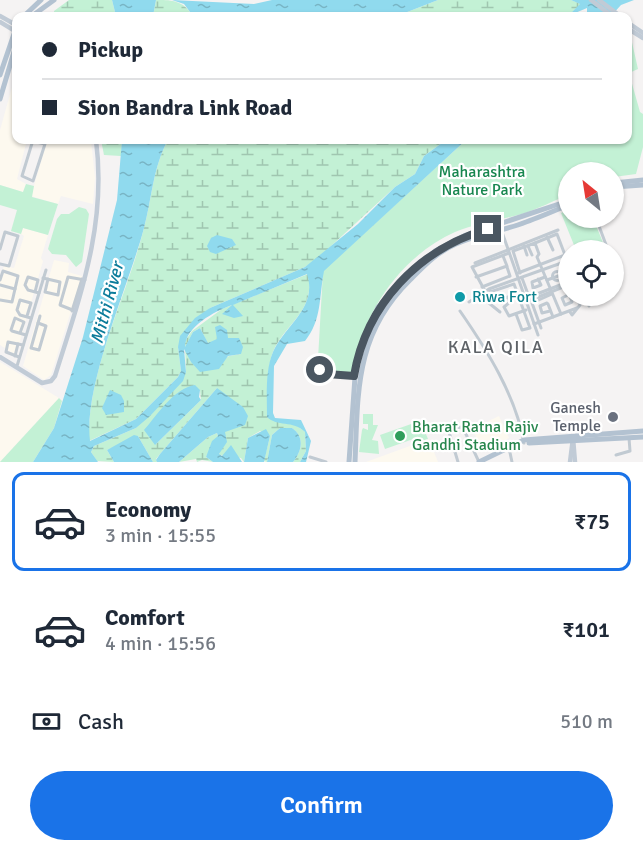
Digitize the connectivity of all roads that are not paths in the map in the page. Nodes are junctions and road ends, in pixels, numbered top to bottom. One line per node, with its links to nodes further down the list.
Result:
1 (41, 0): 5 (main road)
2 (54, 0): 6 (main road)
3 (591, 0): 7 (street)
4 (599, 0): 8 (street)
5 (28, 12)
6 (38, 12)
7 (607, 12)
8 (615, 12)
9 (12, 40): 11 (main road)
10 (12, 58): 12 (main road)
11 (0, 75)
12 (0, 99)
13 (31, 144): 14 (street)
14 (45, 144)
15 (96, 144): 44 (street)
16 (643, 183): 17 (main road)
17 (624, 184)
18 (558, 207): 19 (main road)
19 (501, 228): 26 (street); 83 (main road); 84 (main road)
20 (558, 230): 21 (street)
21 (547, 236): 22 (street); 23 (street); 25 (street); 34 (street)
22 (535, 243): 23 (street); 34 (street)
23 (525, 246): 26 (street); 28 (street); 29 (street); 36 (street)
24 (0, 249): 31 (street)
25 (553, 250)
26 (508, 251): 27 (street); 30 (street); 36 (street)
27 (503, 255): 33 (street); 38 (street)
28 (527, 255)
29 (532, 255)
30 (475, 263)
31 (0, 264)
32 (558, 264): 34 (street)
33 (507, 266): 38 (street); 48 (street)
34 (541, 268): 36 (street); 39 (street); 42 (street)
35 (46, 270): 40 (street)
36 (518, 274): 39 (street)
37 (558, 276): 42 (street)
38 (476, 277): 48 (street)
39 (520, 278): 49 (street); 53 (street); 56 (street)
40 (46, 279): 40 (street); 50 (street)
41 (538, 279): 42 (street)
42 (546, 279): 51 (street)
43 (0, 280): 47 (street)
44 (83, 280): 59 (street); 59 (street)
45 (0, 285): 47 (street)
46 (558, 287): 51 (street)
47 (15, 289): 54 (street)
48 (483, 289): 49 (street); 52 (street)
49 (490, 290): 58 (street); 63 (street)
50 (37, 292): 50 (street); 66 (street)
51 (551, 292): 53 (street); 64 (street)
52 (479, 295): 55 (street); 62 (street)
53 (535, 298): 56 (street); 68 (street)
54 (0, 300)
55 (469, 302)
56 (526, 302): 58 (street)
57 (580, 306): 64 (street)
58 (526, 309): 63 (street); 63 (street); 71 (street)
59 (74, 311): 82 (street)
60 (460, 311): 90 (street)
61 (550, 311): 67 (street)
62 (500, 312)
63 (516, 314)
64 (561, 314): 67 (street)
65 (40, 316): 70 (street)
66 (29, 317): 66 (street); 69 (street)
67 (552, 317): 68 (street)
68 (539, 322): 71 (street); 72 (street)
69 (30, 324): 70 (street); 74 (street)
70 (38, 324): 78 (street); 78 (street)
71 (534, 324): 75 (street)
72 (541, 328)
73 (20, 333): 73 (street); 74 (street)
74 (26, 335): 76 (street)
75 (538, 335)
76 (24, 343): 77 (street); 78 (street); 79 (street)
77 (18, 344): 79 (street); 79 (street)
78 (32, 344)
79 (17, 356): 82 (street)
80 (0, 357): 82 (street)
81 (317, 360): 83 (street)
82 (16, 367)
83 (354, 376): 84 (main road)
84 (354, 426): 88 (main road)
85 (643, 431): 86 (main road)
86 (632, 436): 87 (main road); 89 (main road); 92 (street)
87 (643, 437)
88 (353, 440): 96 (main road); 97 (main road)
89 (573, 440): 90 (main road); 101 (street)
90 (524, 442): 91 (main road); 94 (main road)
91 (509, 448): 94 (main road); 100 (street)
92 (616, 455)
93 (310, 457): 95 (street)
94 (491, 457): 99 (main road)
95 (326, 462)
96 (349, 462)
97 (355, 462)
98 (458, 462): 99 (street)
99 (481, 462)
100 (512, 462)
101 (572, 462)

